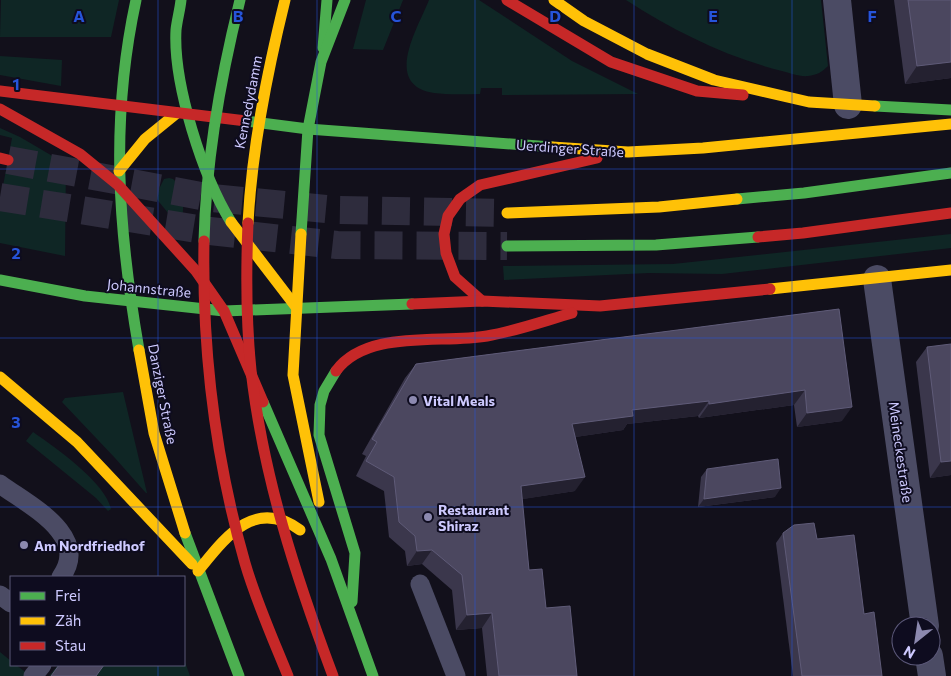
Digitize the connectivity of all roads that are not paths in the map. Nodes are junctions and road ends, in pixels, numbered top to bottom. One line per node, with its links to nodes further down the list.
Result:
1 (136, 0): 13 (main road)
2 (181, 0): 18 (main road)
3 (240, 0): 48 (main road, Kennedydamm, bridge)
4 (285, 0): 49 (main road, Kennedydamm, bridge)
5 (327, 0): 10 (main road)
6 (345, 0): 10 (main road)
7 (507, 0): 12 (main road)
8 (554, 0): 12 (main road)
9 (838, 0): 14 (street)
10 (321, 62): 20 (main road)
11 (0, 91): 13 (main road)
12 (809, 102): 14 (main road)
13 (119, 105): 17 (main road); 22 (main road, Danziger Straße)
14 (848, 105): 16 (main road)
15 (0, 109): 24 (main road)
16 (951, 110)
17 (177, 113): 18 (main road); 22 (main road)
18 (190, 115): 20 (main road, Uerdinger Straße); 34 (main road)
19 (951, 124): 21 (main road, Uerdinger Straße)
20 (308, 129): 21 (main road, Uerdinger Straße); 34 (main road)
21 (628, 152): 31 (main road)
22 (119, 171): 24 (main road, Danziger Straße)
23 (951, 173): 25 (main road)
24 (118, 185): 32 (main road, Danziger Straße); 35 (main road)
25 (508, 213)
26 (951, 213): 27 (main road)
27 (507, 246)
28 (951, 270): 29 (main road)
29 (877, 279): 33 (main road); 44 (street, Meineckestraße)
30 (0, 280): 32 (main road, Johannstraße)
31 (482, 301): 33 (main road); 34 (main road)
32 (131, 302): 35 (main road, Johannstraße); 40 (main road, Danziger Straße)
33 (600, 306): 43 (main road)
34 (296, 307): 35 (main road, Johannstraße); 39 (main road)
35 (224, 311): 39 (main road)
36 (0, 377): 40 (main road)
37 (0, 484): 41 (lane)
38 (304, 537): 40 (main road)
39 (326, 560): 43 (main road)
40 (198, 571): 47 (main road, Danziger Straße)
41 (62, 576)
42 (420, 584): 51 (lane)
43 (351, 611): 50 (main road)
44 (924, 616)
45 (41, 666): 46 (lane)
46 (33, 676)
47 (239, 676)
48 (288, 676)
49 (333, 676)
50 (374, 676)
51 (456, 676)

